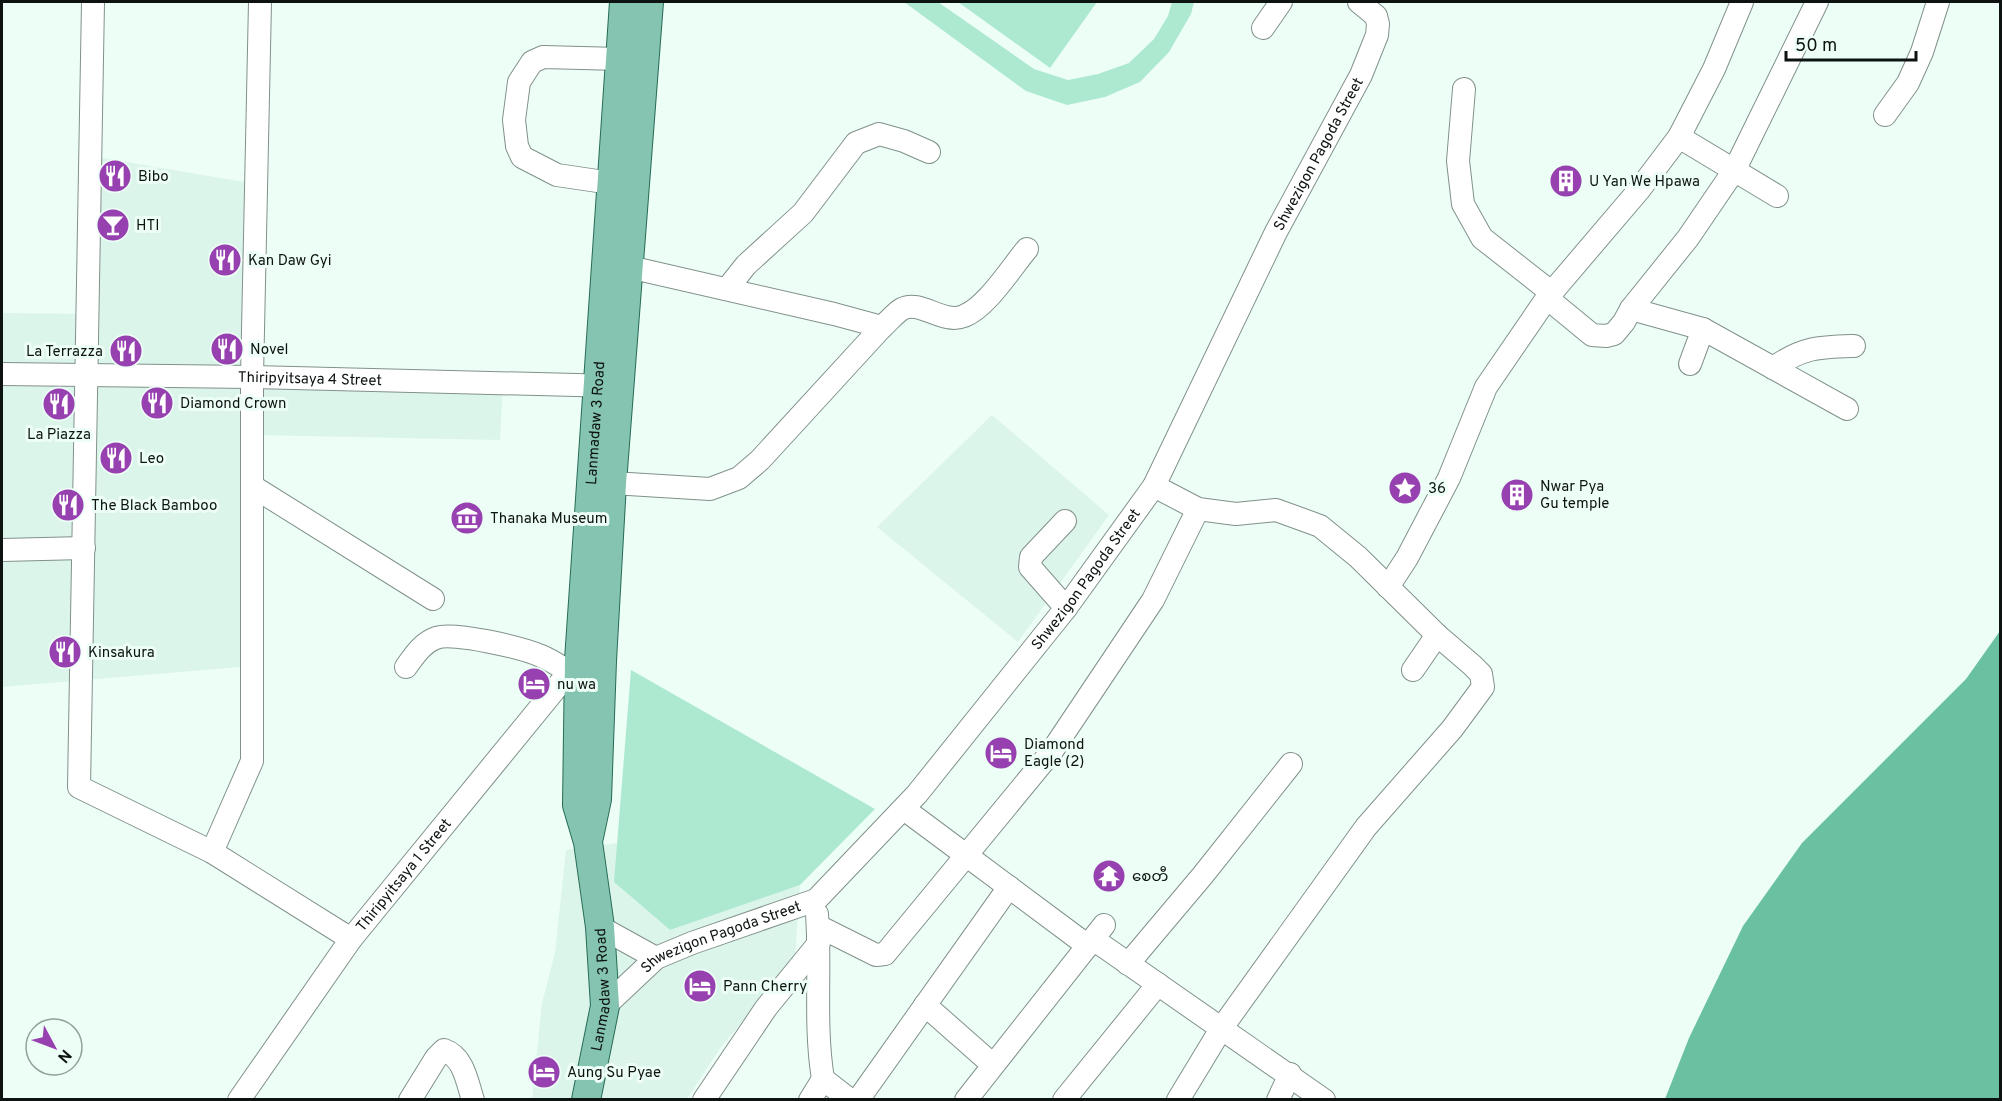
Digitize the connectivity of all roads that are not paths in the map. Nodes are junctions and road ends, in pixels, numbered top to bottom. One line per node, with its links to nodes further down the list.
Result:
1 (93, 2): 29 (street)
2 (260, 2): 30 (street)
3 (1281, 2): 9 (street)
4 (1359, 2): 35 (street, Shwezigon Pagoda Street)
5 (1742, 2): 13 (street)
6 (1817, 2): 15 (street)
7 (1938, 2): 12 (street)
8 (640, 3): 10 (main road, Lanmadaw 3 Road); 19 (main road, Lanmadaw 3 Road)
9 (1263, 28)
10 (620, 59): 16 (main road, Lanmadaw 3 Road); 16 (street)
11 (1464, 89): 21 (street)
12 (1885, 115)
13 (1679, 137): 15 (street); 21 (street)
14 (929, 152): 20 (street)
15 (1735, 169): 17 (street); 22 (street)
16 (611, 183): 31 (main road, Lanmadaw 3 Road)
17 (1777, 196)
18 (1027, 249): 23 (street)
19 (629, 267): 20 (street); 31 (main road, Lanmadaw 3 Road)
20 (727, 289): 23 (street)
21 (1549, 296): 22 (street); 40 (street)
22 (1631, 309): 24 (street)
23 (882, 327): 33 (street)
24 (1703, 329): 26 (street); 27 (street)
25 (1854, 346): 27 (street)
26 (1690, 364)
27 (1773, 368): 32 (street)
28 (2, 374): 29 (street, Thiripyitsaya 4 Street)
29 (87, 374): 30 (street, Thiripyitsaya 4 Street); 38 (street)
30 (252, 377): 31 (street, Thiripyitsaya 4 Street); 34 (street)
31 (608, 386): 33 (main road, Lanmadaw 3 Road)
32 (1847, 409)
33 (601, 482): 44 (main road, Lanmadaw 3 Road); 49 (main road, Lanmadaw 3 Road)
34 (252, 486): 41 (street); 50 (street)
35 (1154, 486): 36 (street); 42 (street, Shwezigon Pagoda Street)
36 (1198, 509): 40 (street); 51 (street)
37 (1065, 521): 42 (street)
38 (84, 548): 39 (street); 50 (street)
39 (2, 550)
40 (1388, 587): 43 (street)
41 (433, 599)
42 (1066, 608): 48 (street, Shwezigon Pagoda Street)
43 (1437, 635): 46 (street); 63 (street)
44 (574, 666): 45 (street); 49 (main road, Lanmadaw 3 Road); 57 (street, Thiripyitsaya 1 Street)
45 (406, 667)
46 (1413, 670)
47 (1291, 764): 59 (street)
48 (904, 809): 51 (street); 53 (street, Shwezigon Pagoda Street)
49 (588, 842): 54 (main road, Lanmadaw 3 Road)
50 (212, 852): 57 (street)
51 (967, 856): 52 (street); 55 (street)
52 (1009, 887): 56 (street); 61 (street)
53 (816, 900): 55 (street); 58 (street, Shwezigon Pagoda Street)
54 (600, 927): 58 (street); 62 (main road, Lanmadaw 3 Road)
55 (819, 935): 66 (street); 71 (street)
56 (1095, 936): 59 (street); 64 (street)
57 (351, 939): 67 (street, Thiripyitsaya 1 Street)
58 (656, 958): 62 (street, Shwezigon Pagoda Street)
59 (1128, 964): 60 (street)
60 (1158, 984): 63 (street); 76 (street)
61 (925, 1005): 64 (street); 74 (street)
62 (604, 1006): 70 (main road, Lanmadaw 3 Road)
63 (1221, 1029): 65 (street); 77 (street)
64 (993, 1065): 75 (street)
65 (1290, 1074): 78 (street); 79 (street)
66 (822, 1079): 72 (street); 73 (street)
67 (239, 1100)
68 (410, 1100): 69 (street)
69 (473, 1100)
70 (586, 1100)
71 (704, 1100)
72 (810, 1100)
73 (850, 1100)
74 (858, 1100)
75 (966, 1100)
76 (1064, 1100)
77 (1178, 1100)
78 (1278, 1100)
79 (1324, 1100)

